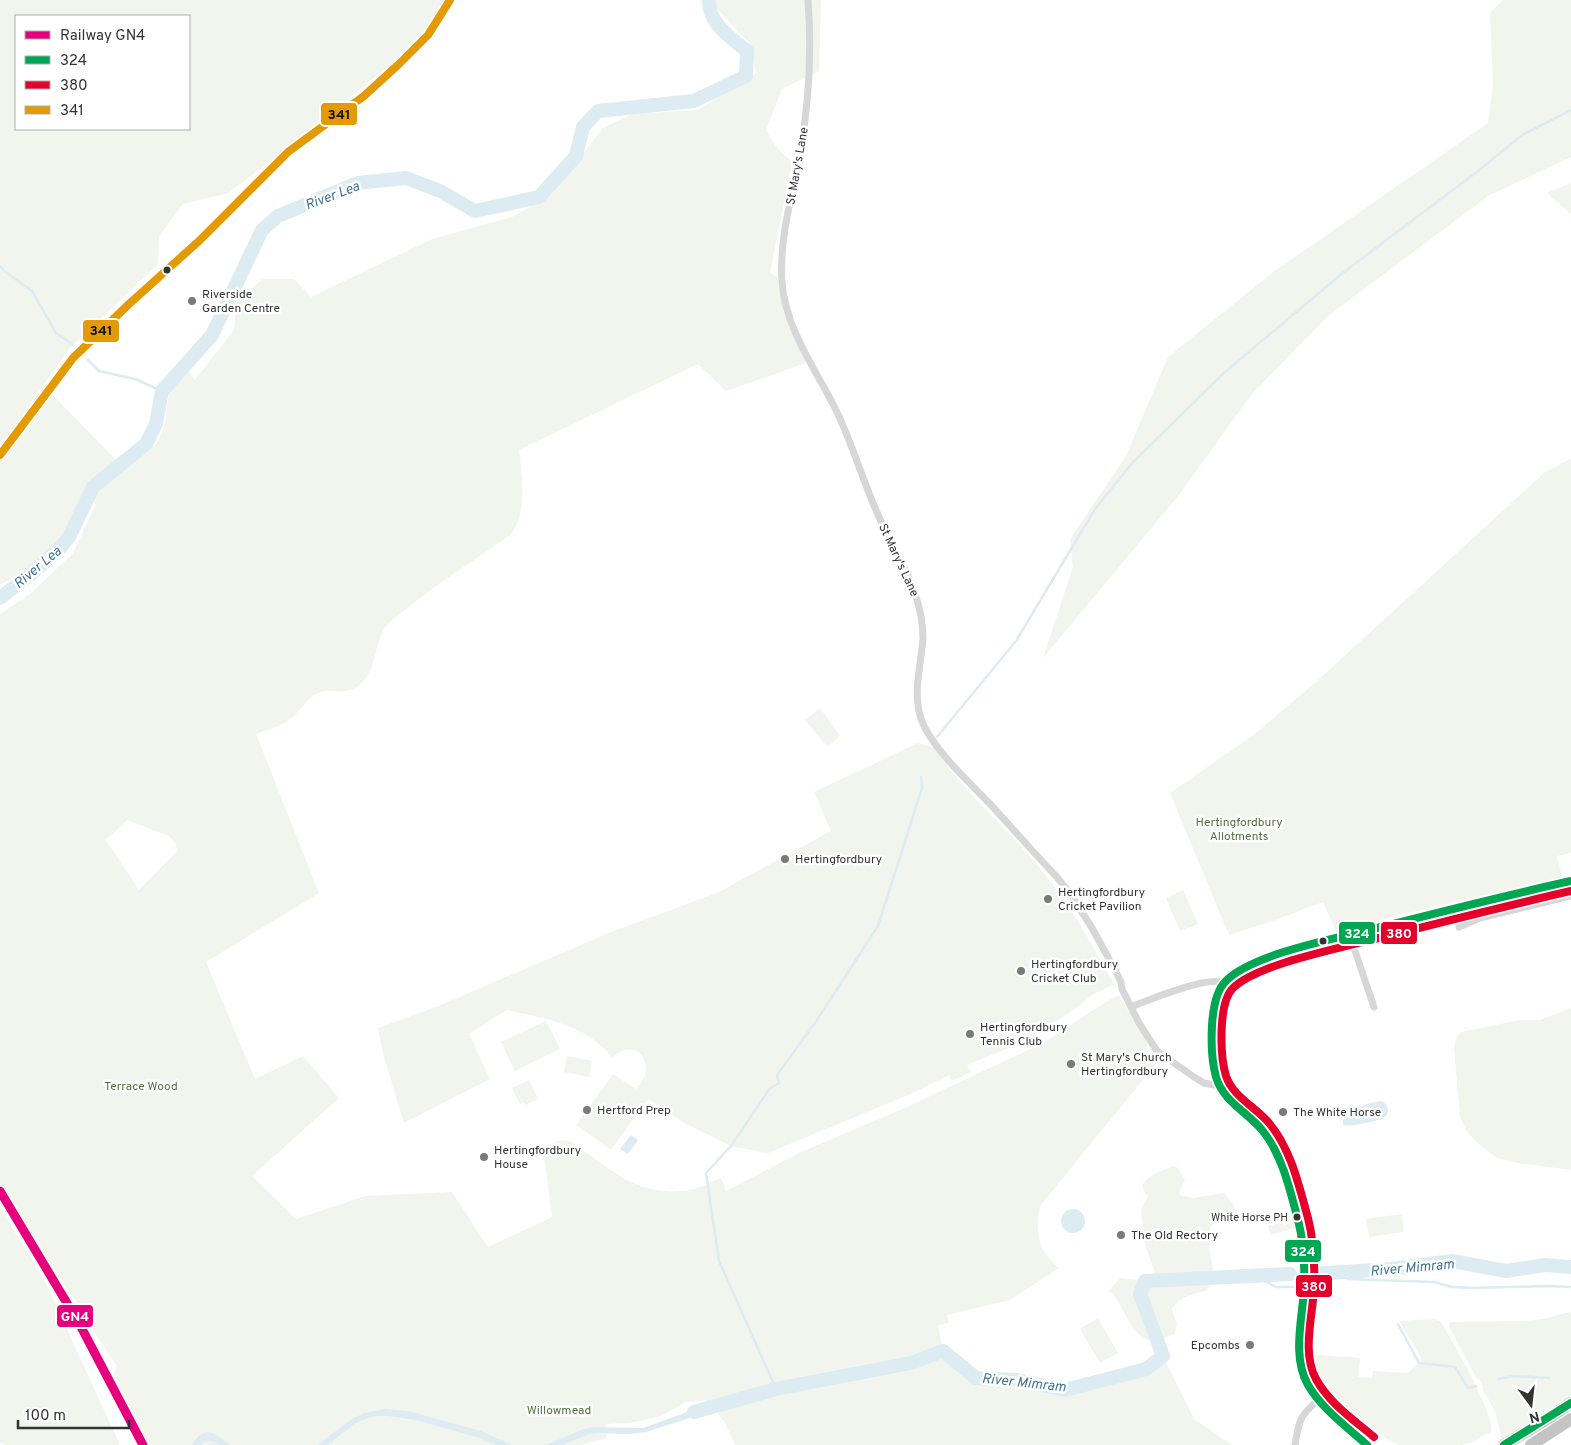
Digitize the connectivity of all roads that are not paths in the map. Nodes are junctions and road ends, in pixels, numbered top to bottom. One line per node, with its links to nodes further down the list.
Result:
1 (450, 0): 3 (main road)
2 (808, 0): 9 (street, St Mary's Lane)
3 (0, 455)
4 (1571, 882): 7 (street)
5 (1571, 896): 6 (street)
6 (1460, 927)
7 (1351, 935): 8 (street); 10 (street)
8 (1224, 983): 9 (street); 11 (street)
9 (1131, 1007): 11 (street, St Mary's Lane)
10 (1374, 1007)
11 (1219, 1086): 12 (street)
12 (1319, 1399): 16 (street); 17 (street)
13 (1571, 1403): 15 (highway)
14 (1571, 1419): 18 (highway)
15 (1507, 1443)
16 (1295, 1445)
17 (1367, 1445)
18 (1531, 1445)

